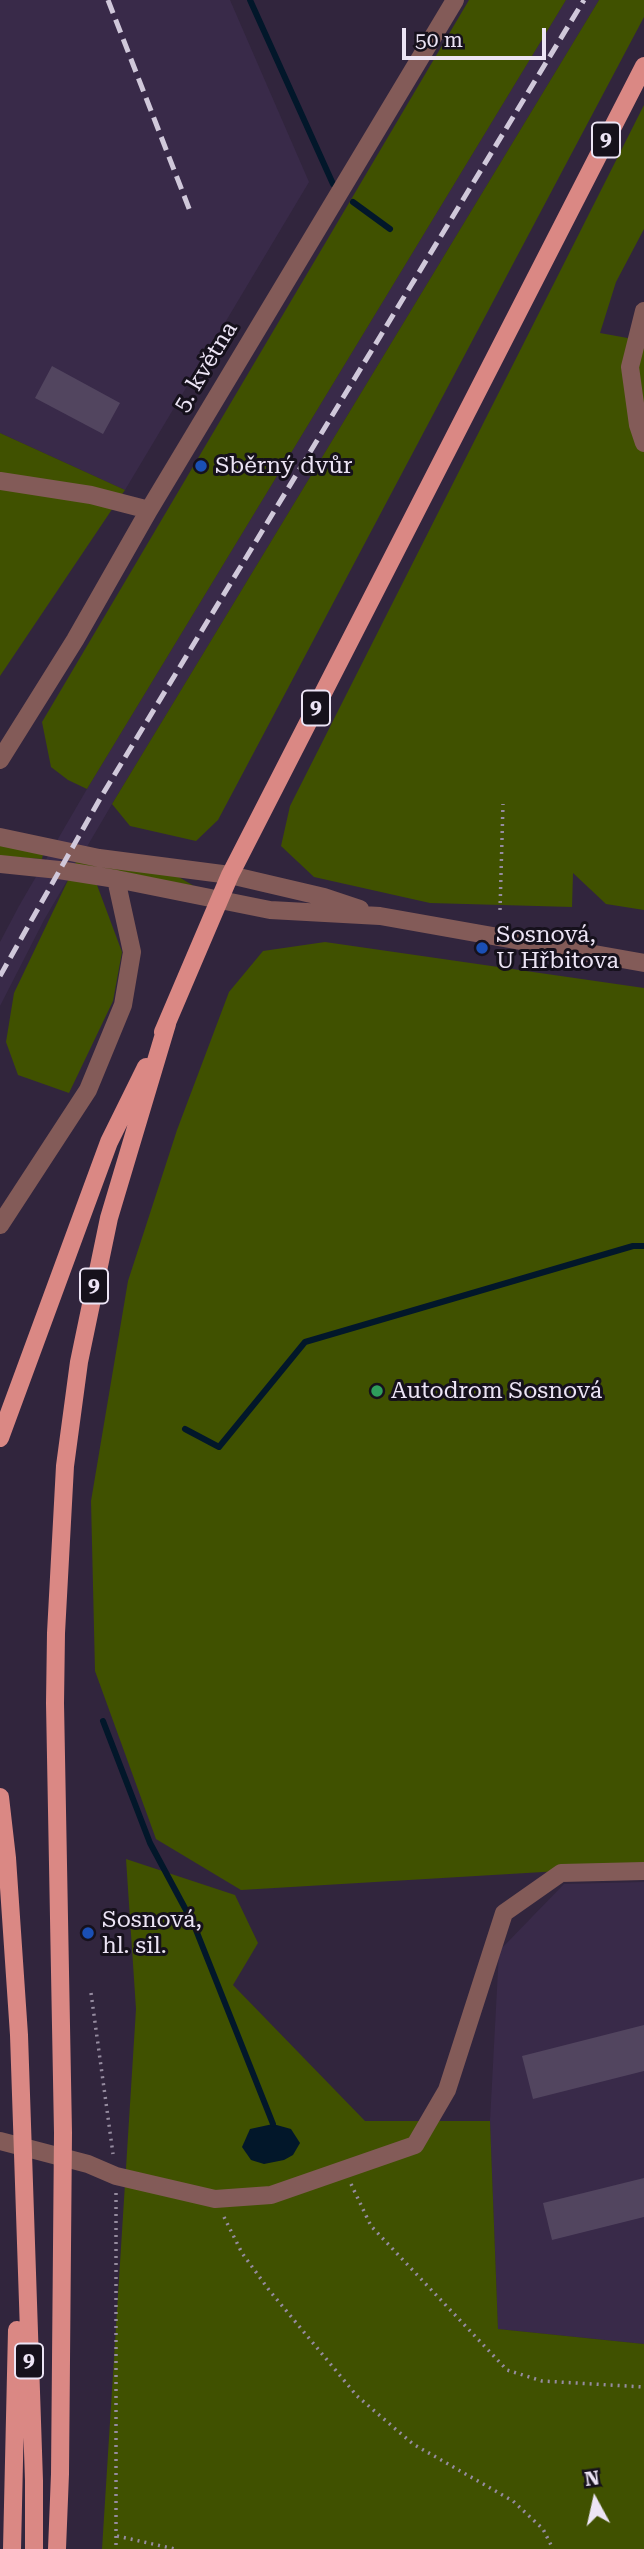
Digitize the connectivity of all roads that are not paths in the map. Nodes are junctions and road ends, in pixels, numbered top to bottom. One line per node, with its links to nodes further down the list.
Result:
1 (455, 0): 6 (street, 5. května)
2 (644, 66): 10 (main road, 9)
3 (644, 311): 4 (street)
4 (644, 443)
5 (0, 481): 6 (street)
6 (149, 510): 7 (street, 5. května)
7 (0, 760)
8 (3, 836): 10 (street)
9 (0, 864): 11 (street)
10 (230, 875): 12 (main road, 9); 13 (street)
11 (116, 879): 12 (street); 16 (street)
12 (219, 900): 13 (street); 15 (main road, 9)
13 (380, 916): 14 (street)
14 (644, 962)
15 (167, 1024): 17 (main road, 9); 24 (main road, 9)
16 (0, 1225)
17 (0, 1438)
18 (0, 1797): 21 (main road, 9)
19 (644, 1871): 20 (street)
20 (0, 2141)
21 (22, 2172): 22 (main road, 9); 23 (main road, 9)
22 (12, 2549)
23 (34, 2549)
24 (57, 2549)

